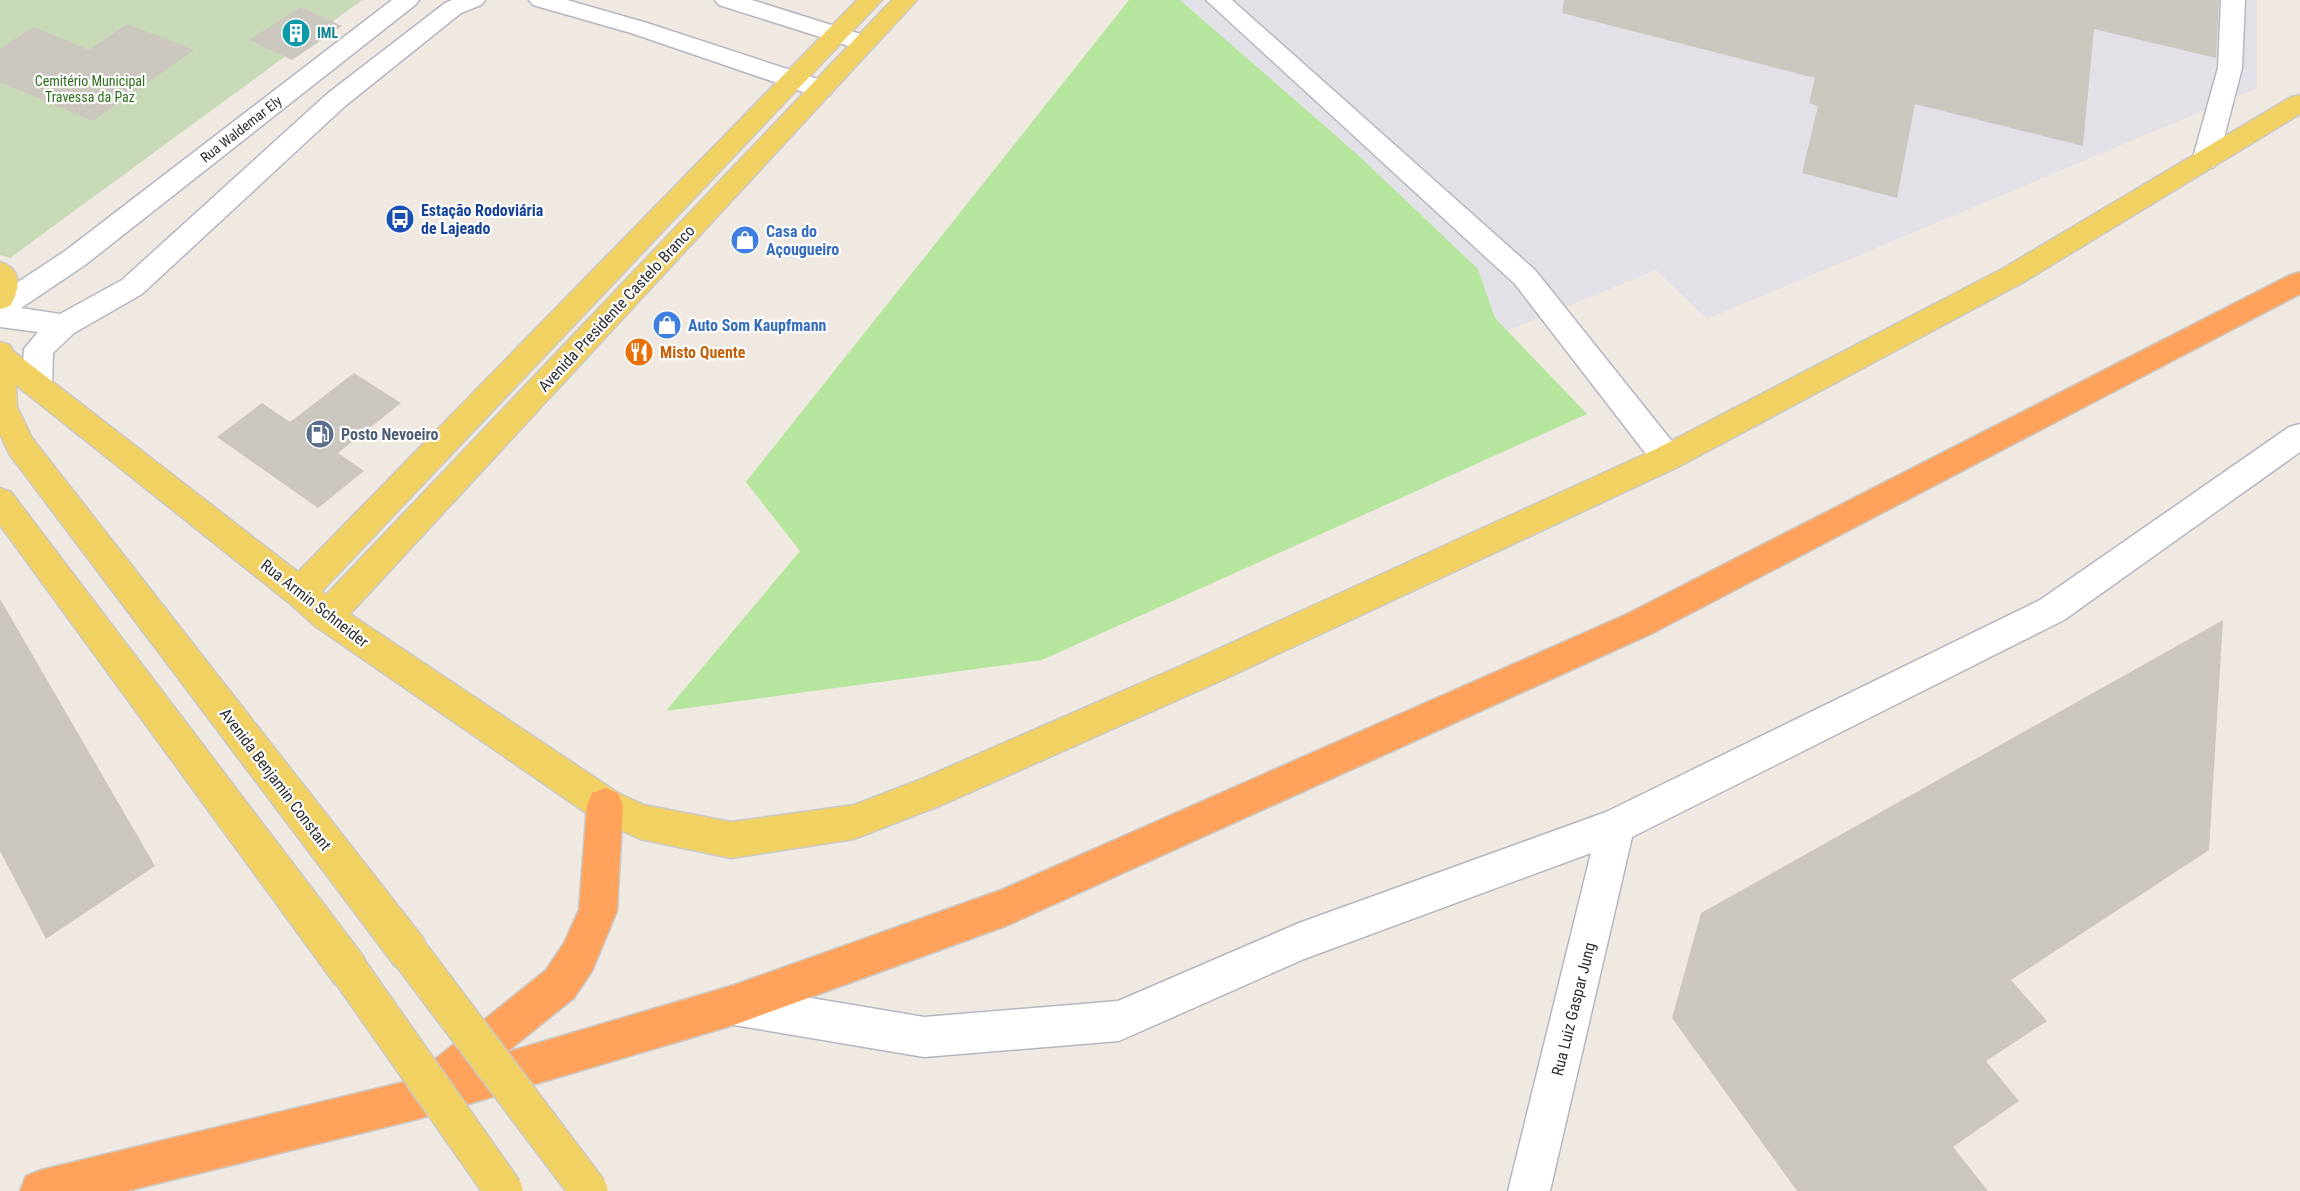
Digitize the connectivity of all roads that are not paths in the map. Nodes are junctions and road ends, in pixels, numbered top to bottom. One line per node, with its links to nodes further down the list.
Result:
1 (407, 0): 18 (street, Rua Waldemar Ely)
2 (473, 0): 20 (street)
3 (541, 0): 11 (street)
4 (727, 0): 9 (street)
5 (870, 0): 9 (main road, Avenida Presidente Castelo Branco)
6 (905, 0): 10 (main road, Avenida Presidente Castelo Branco)
7 (1218, 0): 24 (street)
8 (2233, 0): 14 (street)
9 (836, 34): 10 (street); 11 (main road, Avenida Presidente Castelo Branco)
10 (864, 43): 12 (main road, Avenida Presidente Castelo Branco)
11 (792, 81): 12 (street); 26 (main road, Avenida Presidente Castelo Branco)
12 (820, 90): 27 (main road, Avenida Presidente Castelo Branco)
13 (2300, 103): 14 (main road, Rua Armin Schneider)
14 (2205, 161): 24 (main road, Rua Armin Schneider)
15 (0, 272): 17 (main road)
16 (2300, 282): 30 (highway)
17 (0, 299)
18 (0, 308)
19 (0, 316): 20 (street)
20 (64, 325): 22 (street)
21 (1, 355): 22 (main road, Rua Armin Schneider); 34 (main road, Avenida Benjamin Constant, bridge)
22 (37, 384): 26 (main road, Rua Armin Schneider)
23 (2300, 436): 29 (street)
24 (1667, 458): 28 (main road, Rua Armin Schneider)
25 (0, 501): 33 (main road, bridge)
26 (300, 592): 27 (main road, Rua Armin Schneider)
27 (327, 616): 28 (main road, Rua Armin Schneider)
28 (605, 805): 31 (highway)
29 (1616, 826): 30 (street); 35 (street, Rua Luiz Gaspar Jung)
30 (734, 1005): 31 (highway)
31 (418, 1099): 32 (highway)
32 (41, 1191)
33 (504, 1191)
34 (589, 1191)
35 (1528, 1191)

